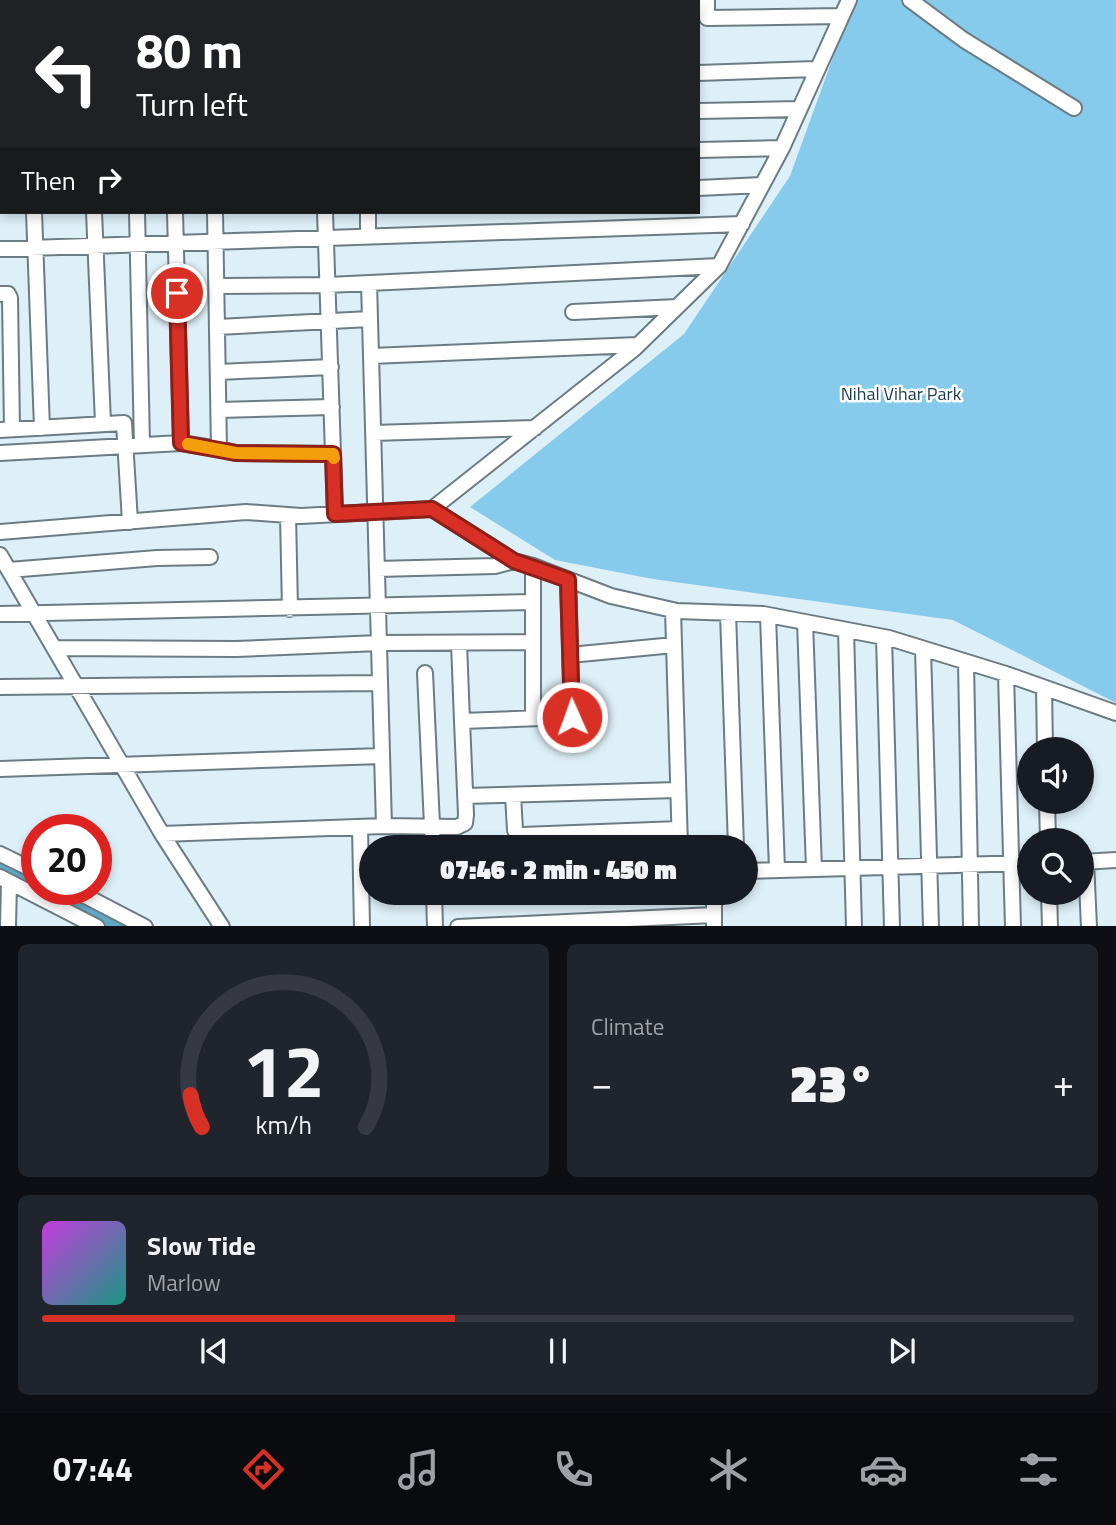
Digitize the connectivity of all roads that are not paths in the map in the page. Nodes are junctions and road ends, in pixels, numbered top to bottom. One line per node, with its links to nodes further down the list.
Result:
1 (707, 0): 4 (street)
2 (849, 0): 4 (street)
3 (909, 0): 7 (street)
4 (840, 16): 5 (street)
5 (816, 69): 6 (street); 8 (street)
6 (700, 73)
7 (1074, 108)
8 (799, 109): 9 (street); 10 (street)
9 (700, 111)
10 (782, 148): 11 (street); 12 (street)
11 (700, 150)
12 (762, 185): 13 (street); 22 (street)
13 (700, 188)
14 (34, 214): 30 (street)
15 (94, 214): 29 (street)
16 (137, 214): 28 (street)
17 (175, 214): 27 (street)
18 (215, 214): 26 (street)
19 (325, 214): 25 (street)
20 (368, 214): 24 (street)
21 (611, 214): 23 (street)
22 (742, 224): 23 (street); 32 (street)
23 (611, 228): 24 (street)
24 (368, 236): 25 (street)
25 (326, 237): 26 (street); 34 (street)
26 (217, 241): 27 (street); 35 (street)
27 (176, 243): 28 (street); 54 (street)
28 (139, 244): 29 (street); 55 (street)
29 (95, 246): 30 (street); 49 (street)
30 (36, 248): 31 (street); 50 (street)
31 (0, 249)
32 (719, 266): 33 (street); 37 (street)
33 (369, 283): 34 (street); 39 (street)
34 (328, 285): 35 (street); 40 (street)
35 (218, 286): 41 (street)
36 (0, 294): 45 (street)
37 (677, 307): 38 (street); 42 (street)
38 (573, 312)
39 (370, 319): 40 (street); 43 (street)
40 (329, 321): 41 (street); 44 (street)
41 (218, 327): 46 (street)
42 (638, 345): 43 (street); 51 (street)
43 (371, 356): 53 (street)
44 (331, 367): 46 (street); 47 (street)
45 (5, 368): 52 (street)
46 (219, 372): 48 (street)
47 (332, 407): 48 (street); 59 (street)
48 (219, 410): 57 (street)
49 (103, 424): 50 (street); 56 (street)
50 (42, 428): 52 (street)
51 (535, 428): 53 (street); 60 (street)
52 (6, 430)
53 (373, 433): 61 (street)
54 (181, 443): 55 (street); 57 (street)
55 (142, 445): 56 (street)
56 (126, 446): 58 (street); 64 (street)
57 (219, 449): 59 (street)
58 (0, 453)
59 (333, 454): 62 (street)
60 (432, 509): 61 (street); 68 (street)
61 (376, 512): 62 (street); 70 (street)
62 (335, 514): 63 (street)
63 (288, 515): 64 (street); 75 (street)
64 (130, 522): 65 (street)
65 (0, 532)
66 (0, 555): 71 (street)
67 (210, 557): 71 (street)
68 (514, 561): 69 (street); 70 (street)
69 (533, 566): 72 (street); 73 (street)
70 (377, 569): 74 (street)
71 (8, 578): 77 (street)
72 (568, 580): 76 (street); 90 (street)
73 (533, 602): 74 (street); 84 (street)
74 (378, 607): 75 (street); 85 (street)
75 (290, 609): 77 (street)
76 (673, 610): 78 (street); 87 (street)
77 (34, 613): 79 (street); 88 (street)
78 (727, 613): 80 (street); 117 (street)
79 (0, 614)
80 (768, 615): 81 (street); 129 (street)
81 (805, 622): 82 (street); 128 (street)
82 (846, 630): 83 (street); 127 (street)
83 (884, 637): 89 (street); 126 (street)
84 (533, 642): 86 (street); 101 (street)
85 (379, 643): 86 (street); 88 (street); 94 (street)
86 (459, 643): 102 (street)
87 (674, 645): 90 (street); 107 (street)
88 (54, 648): 95 (street)
89 (923, 649): 91 (street); 125 (street)
90 (570, 655): 100 (street)
91 (966, 662): 93 (street); 124 (street)
92 (425, 673): 112 (street)
93 (1006, 674): 97 (street); 121 (street)
94 (380, 683): 95 (street); 104 (street)
95 (76, 686): 96 (street); 105 (street)
96 (0, 687)
97 (1044, 688): 98 (street); 103 (street)
98 (1116, 713)
99 (594, 716): 100 (street)
100 (572, 717): 101 (street)
101 (533, 718): 102 (street)
102 (462, 721): 109 (street)
103 (1045, 737)
104 (382, 756): 105 (street); 110 (street)
105 (123, 766): 106 (street); 114 (street)
106 (0, 769)
107 (678, 790): 108 (street); 113 (street)
108 (513, 795): 109 (street); 113 (street)
109 (465, 796): 112 (street)
110 (384, 826): 111 (street); 112 (street)
111 (360, 827): 114 (street); 141 (street)
112 (432, 828): 115 (street)
113 (679, 829): 116 (street)
114 (162, 834): 140 (street)
115 (432, 835)
116 (679, 835)
117 (736, 835)
118 (0, 854): 123 (street)
119 (1116, 860): 120 (street)
120 (1094, 861)
121 (1012, 863): 122 (street); 124 (street); 148 (street)
122 (1017, 863)
123 (21, 864)
124 (969, 865): 125 (street); 147 (street)
125 (930, 866): 126 (street); 146 (street)
126 (890, 867): 127 (street); 145 (street)
127 (853, 868): 128 (street); 144 (street)
128 (814, 869): 129 (street)
129 (777, 870): 130 (street)
130 (758, 871)
131 (4, 879): 137 (street); 138 (street)
132 (104, 905): 139 (street)
133 (434, 905): 142 (street)
134 (1049, 905): 149 (street)
135 (1087, 905): 150 (street)
136 (714, 921): 143 (street)
137 (6, 924)
138 (97, 926)
139 (145, 926)
140 (222, 926)
141 (362, 926)
142 (435, 926)
143 (458, 926)
144 (854, 926)
145 (892, 926)
146 (931, 926)
147 (971, 926)
148 (1013, 926)
149 (1050, 926)
150 (1088, 926)

